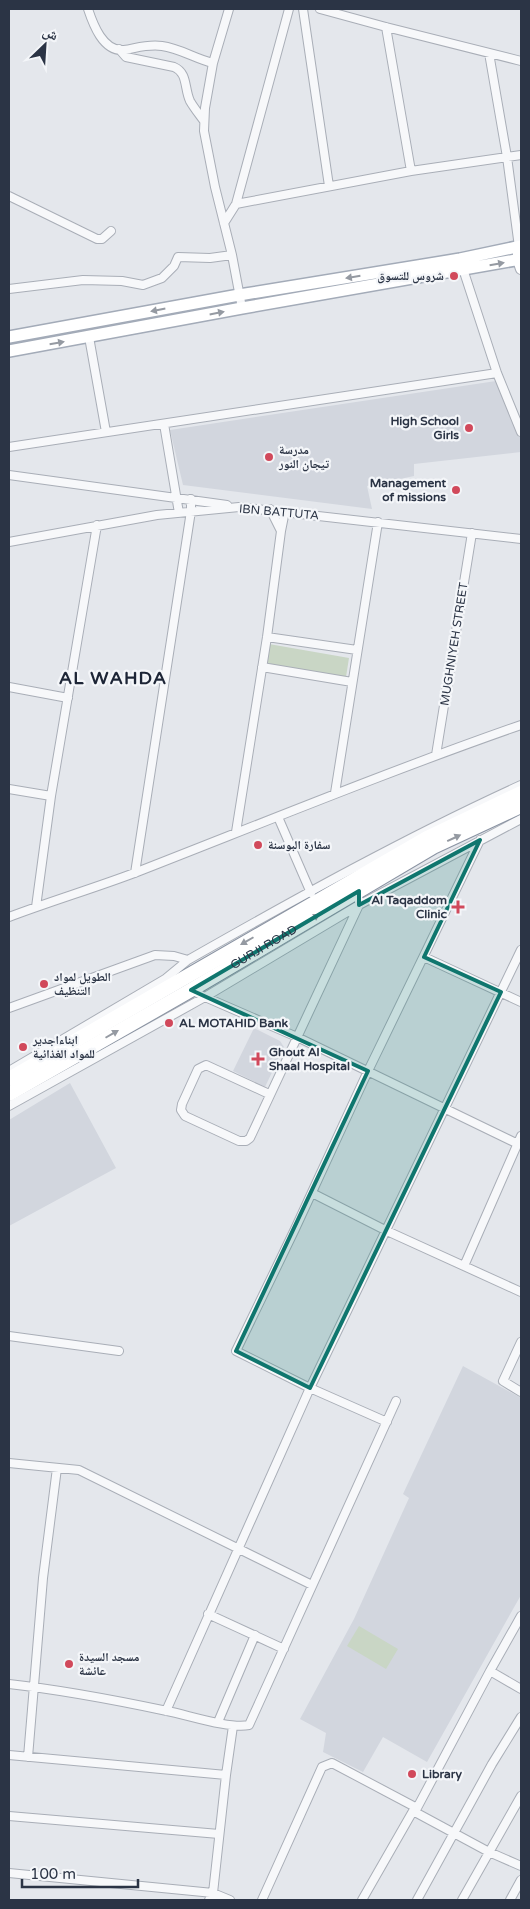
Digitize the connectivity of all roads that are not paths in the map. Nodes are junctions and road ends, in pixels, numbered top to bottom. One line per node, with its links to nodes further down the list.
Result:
1 (88, 9): 7 (street)
2 (229, 9): 10 (street)
3 (289, 9): 17 (street)
4 (303, 9): 15 (street)
5 (320, 9): 6 (street)
6 (386, 28): 8 (street); 14 (street)
7 (119, 50): 10 (street); 11 (street)
8 (488, 53): 9 (street); 13 (street)
9 (521, 61)
10 (213, 64): 11 (street)
11 (204, 121): 18 (street)
12 (521, 155): 13 (street)
13 (507, 157): 14 (street); 20 (street)
14 (411, 171): 15 (street)
15 (329, 186): 17 (street)
16 (9, 196): 19 (street)
17 (236, 204): 18 (street)
18 (224, 223): 21 (street)
19 (111, 231)
20 (520, 247): 22 (main road); 23 (main road)
21 (232, 255): 24 (street); 25 (street)
22 (520, 263): 23 (main road, one-way to 22)
23 (462, 264): 25 (main road, one-way to 25); 26 (main road); 30 (street)
24 (9, 289)
25 (239, 295): 26 (street); 28 (main road, one-way to 28)
26 (242, 308): 27 (main road, one-way to 26)
27 (90, 336): 29 (main road, one-way to 27); 32 (street)
28 (9, 337)
29 (9, 351)
30 (497, 373): 31 (street); 33 (street)
31 (164, 424): 32 (street); 36 (street)
32 (106, 432): 34 (street)
33 (521, 432)
34 (9, 447)
35 (9, 475): 36 (street)
36 (177, 497): 37 (street); 42 (street)
37 (191, 499): 38 (street); 40 (street)
38 (239, 507): 39 (street, IBN BATTUTA); 40 (street, IBN BATTUTA)
39 (270, 510): 41 (street, IBN BATTUTA); 45 (street)
40 (191, 511): 42 (street, IBN BATTUTA); 68 (street)
41 (285, 511): 43 (street, IBN BATTUTA); 45 (street)
42 (179, 513): 44 (street, IBN BATTUTA)
43 (378, 522): 46 (street, IBN BATTUTA); 50 (street)
44 (97, 525): 48 (street, IBN BATTUTA); 54 (street)
45 (280, 531): 49 (street)
46 (472, 533): 47 (street, IBN BATTUTA); 56 (street, MUGHNIYEH STREET)
47 (521, 539)
48 (9, 542)
49 (268, 637): 50 (street); 51 (street)
50 (358, 650): 52 (street)
51 (262, 667): 52 (street); 65 (street)
52 (352, 682): 59 (street)
53 (9, 687): 54 (street)
54 (68, 698): 61 (street)
55 (521, 725): 56 (street)
56 (436, 755): 59 (street)
57 (521, 785): 69 (street)
58 (9, 788): 61 (street)
59 (335, 793): 63 (street)
60 (521, 793): 67 (highway, GURJI ROAD)
61 (51, 796): 71 (street)
62 (521, 806): 67 (highway, GURJI ROAD, one-way to 62)
63 (278, 817): 65 (street); 69 (street)
64 (521, 819): 66 (street)
65 (236, 832): 68 (street)
66 (480, 840): 70 (street); 74 (street)
67 (430, 842): 69 (highway, GURJI ROAD); 70 (highway, GURJI ROAD)
68 (134, 872): 71 (street)
69 (312, 896): 75 (street); 84 (highway, GURJI ROAD, one-way to 84)
70 (359, 898): 76 (highway, GURJI ROAD, one-way to 70); 78 (street); 81 (street)
71 (36, 906): 72 (street)
72 (9, 917)
73 (521, 950): 77 (street)
74 (424, 957): 77 (street); 83 (street)
75 (188, 960): 80 (street); 82 (street)
76 (191, 990): 78 (street); 85 (highway, GURJI ROAD, one-way to 76)
77 (501, 992): 79 (street); 88 (street)
78 (205, 997): 81 (street); 87 (street)
79 (521, 1002)
80 (9, 1008)
81 (297, 1037): 83 (street); 86 (street)
82 (9, 1071)
83 (368, 1071): 88 (street); 90 (street)
84 (9, 1079)
85 (9, 1094)
86 (269, 1094): 86 (street)
87 (9, 1106)
88 (445, 1107): 89 (street); 91 (street)
89 (520, 1140): 92 (street)
90 (312, 1193): 91 (street); 97 (street)
91 (387, 1231): 92 (street); 97 (street)
92 (464, 1266): 93 (street)
93 (521, 1292)
94 (9, 1336): 96 (street)
95 (521, 1342): 98 (street)
96 (119, 1351)
97 (310, 1388): 100 (street); 103 (street)
98 (521, 1392)
99 (396, 1401): 100 (street)
100 (387, 1422): 104 (street)
101 (9, 1463): 102 (street)
102 (57, 1468): 103 (street); 111 (street)
103 (237, 1547): 104 (street); 105 (street)
104 (312, 1585): 108 (street)
105 (208, 1614): 107 (street); 113 (street)
106 (521, 1616): 109 (street)
107 (254, 1635): 108 (street); 115 (street)
108 (284, 1649): 116 (street)
109 (490, 1671): 112 (street); 121 (street)
110 (9, 1684): 111 (street)
111 (34, 1687): 113 (street); 118 (street)
112 (521, 1689)
113 (166, 1710): 115 (street)
114 (521, 1717): 123 (street)
115 (218, 1722): 116 (street)
116 (233, 1726): 119 (street)
117 (9, 1755): 118 (street)
118 (28, 1757): 119 (street)
119 (226, 1775): 124 (street)
120 (521, 1796): 125 (street)
121 (415, 1809): 123 (street); 131 (street); 132 (street)
122 (9, 1816): 124 (street)
123 (455, 1833): 125 (street); 133 (street)
124 (219, 1834): 129 (street)
125 (489, 1852): 126 (street); 134 (street)
126 (521, 1866)
127 (9, 1873): 129 (street)
128 (521, 1880): 135 (street)
129 (211, 1897): 130 (street)
130 (230, 1900)
131 (262, 1900)
132 (362, 1900)
133 (417, 1900)
134 (462, 1900)
135 (510, 1900)

